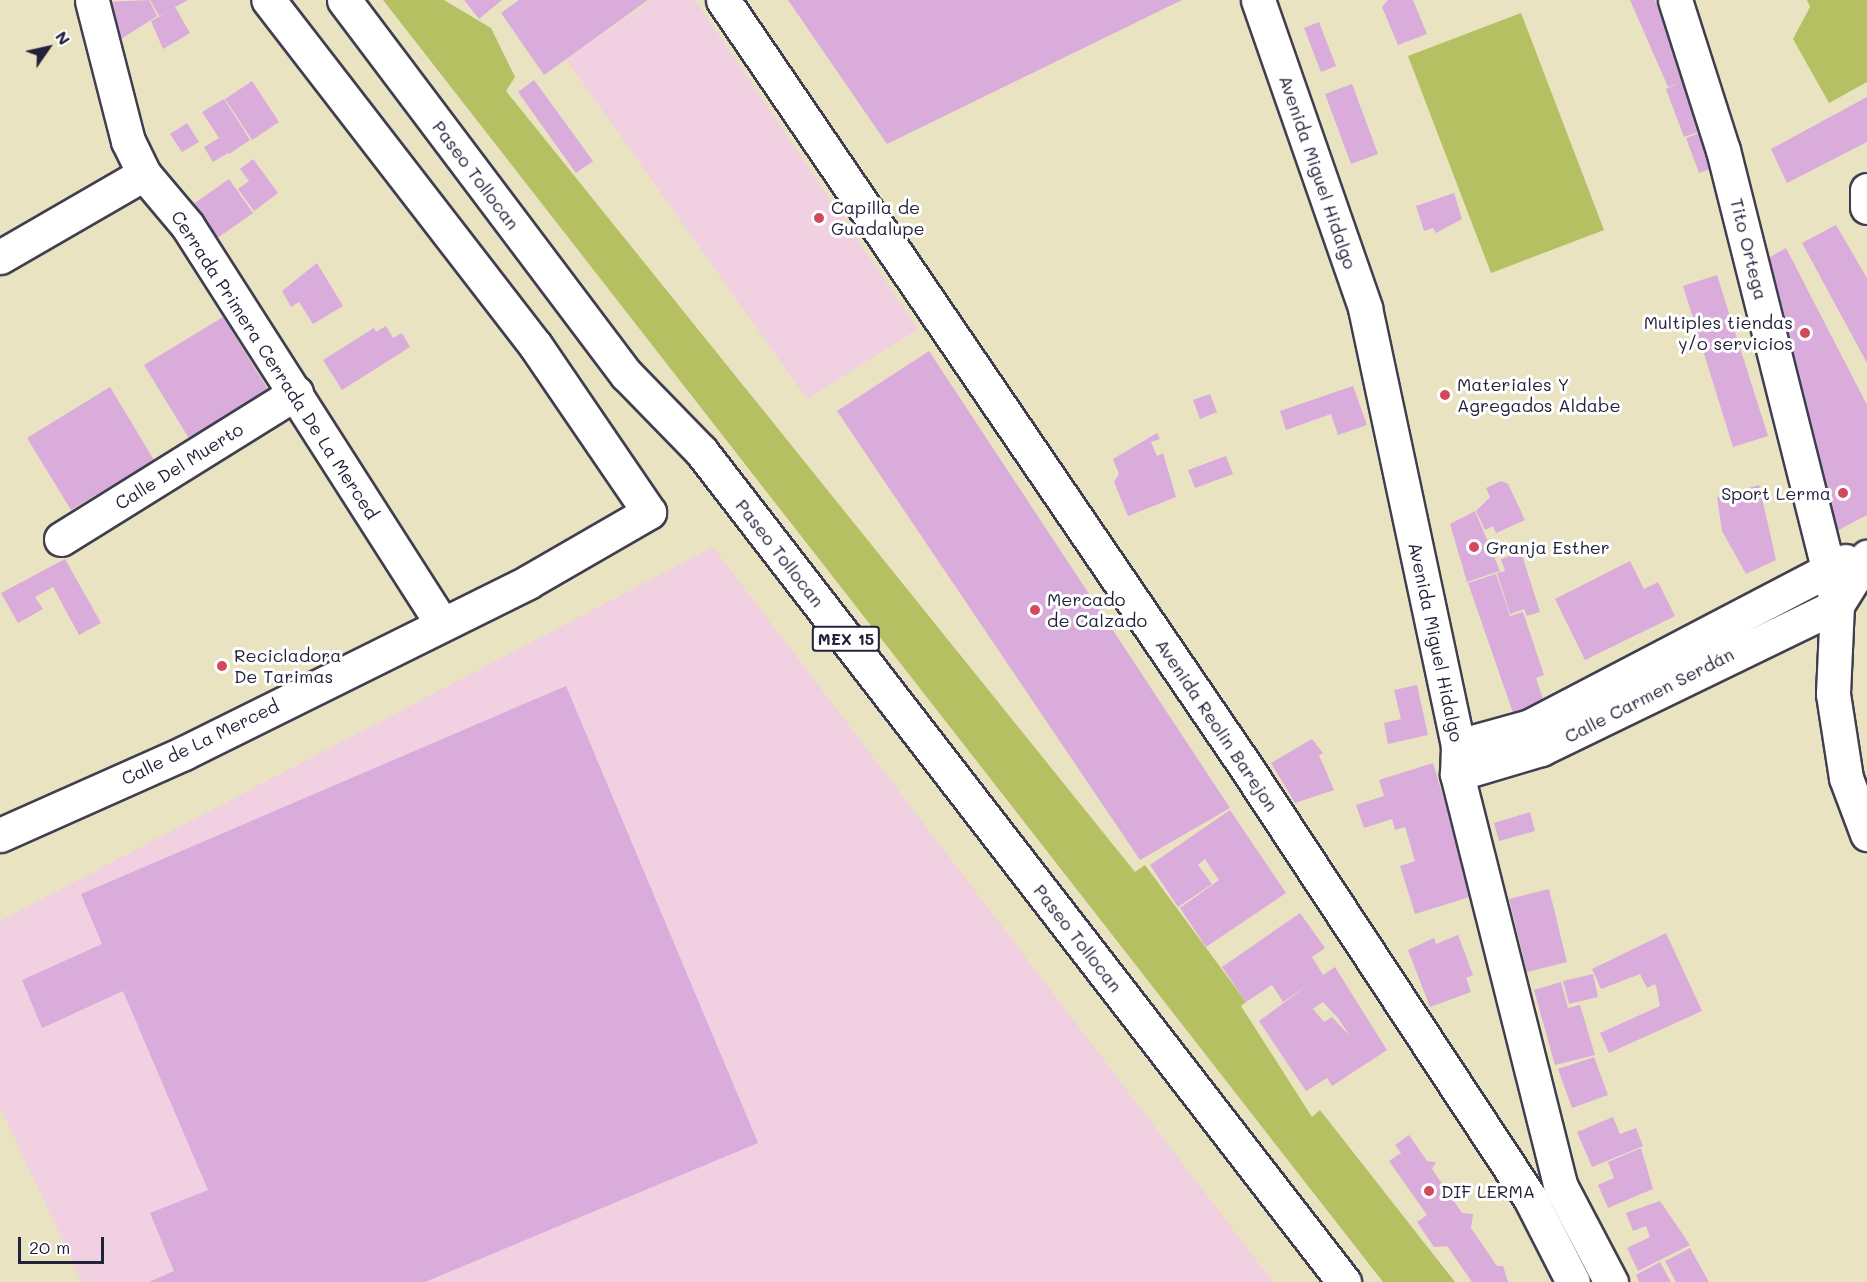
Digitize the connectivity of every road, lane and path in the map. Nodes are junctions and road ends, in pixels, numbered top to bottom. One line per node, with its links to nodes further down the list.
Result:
1 (268, 0): 17 (main road, Calle de La Merced)
2 (344, 0): 24 (main road, Paseo Tollocan / MEX 15)
3 (723, 0): 23 (main road, Avenida Reolin Barejon)
4 (1258, 0): 19 (main road, Avenida Miguel Hidalgo)
5 (1675, 0): 15 (main road, Tito Ortega)
6 (92, 1): 7 (main road, Cerrada Primera Cerrada De La Merced)
7 (144, 174): 10 (main road); 11 (main road, Cerrada Primera Cerrada De La Merced)
8 (1867, 190): 9 (main road)
9 (1867, 207)
10 (0, 257)
11 (296, 393): 12 (main road, Calle Del Muerto); 17 (main road, Cerrada Primera Cerrada De La Merced)
12 (61, 539)
13 (1867, 549): 15 (main road, Calle Carmen Serdán)
14 (1867, 557): 16 (main road)
15 (1828, 572): 16 (main road, Tito Ortega); 18 (main road, Calle Carmen Serdán)
16 (1837, 605): 18 (main road, Calle Carmen Serdán); 20 (main road)
17 (441, 622): 21 (main road, Calle de La Merced)
18 (1536, 737): 19 (main road, Calle Carmen Serdán)
19 (1458, 760): 22 (main road, Avenida Miguel Hidalgo)
20 (1867, 834)
21 (0, 835)
22 (1560, 1185): 23 (main road); 26 (main road, Avenida Miguel Hidalgo)
23 (1530, 1198): 25 (main road, Avenida Reolin Barejon)
24 (1344, 1282)
25 (1573, 1282)
26 (1611, 1282)

